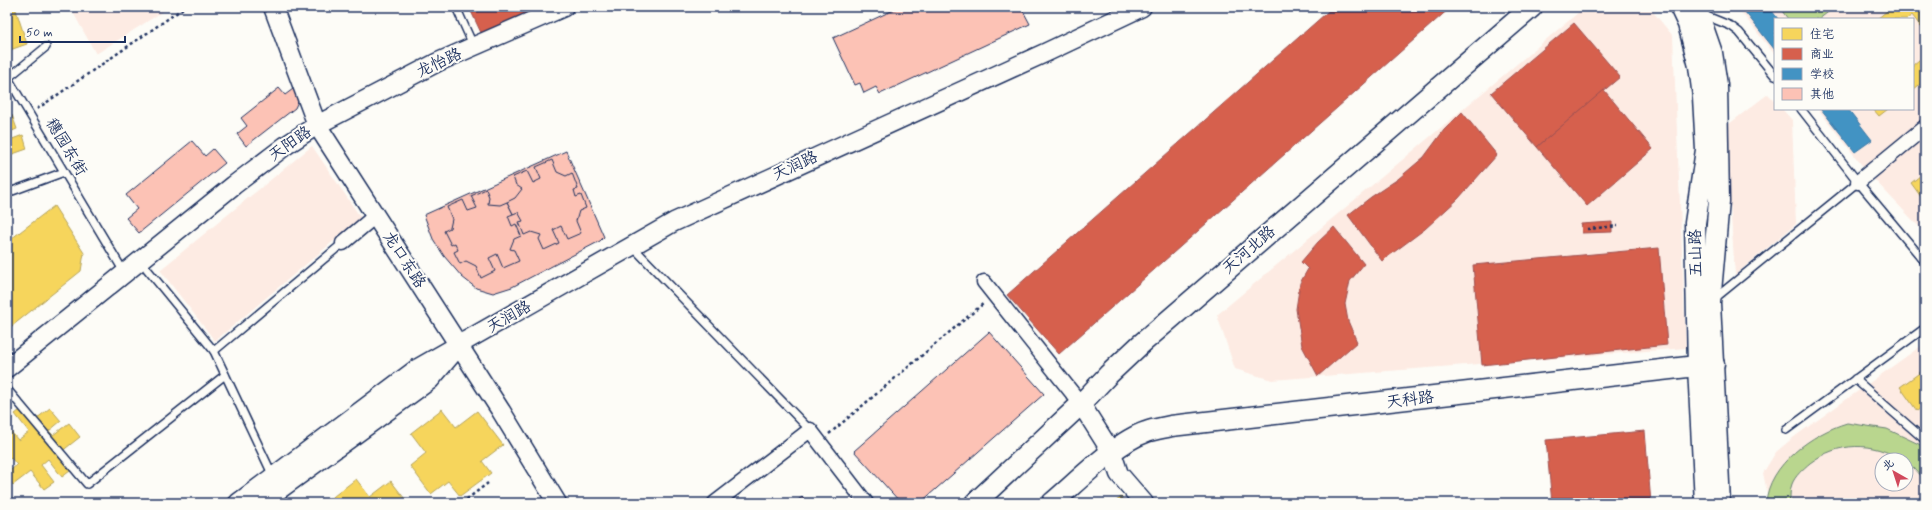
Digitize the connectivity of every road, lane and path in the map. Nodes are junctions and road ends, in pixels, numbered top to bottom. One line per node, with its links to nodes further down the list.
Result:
1 (185, 7): 13 (path)
2 (273, 7): 14 (street, 龙口东路)
3 (456, 7): 9 (lane)
4 (564, 7): 9 (street, 龙怡路)
5 (1142, 7): 23 (street, 天润路)
6 (1532, 7): 39 (main road, 天河北路)
7 (1692, 9): 10 (lane); 29 (main road, 五山路); 33 (main road, 五山路)
8 (46, 47): 11 (lane, 穗园东街)
9 (474, 47): 14 (street, 龙怡路)
10 (1774, 75)
11 (8, 78): 13 (lane, 穗园东街)
12 (1802, 110): 17 (lane)
13 (30, 114): 16 (lane, 穗园东街)
14 (317, 125): 19 (street, 龙口东路); 25 (street, 天阳路); 26 (street, 天阳路)
15 (1925, 127): 17 (street)
16 (64, 172): 18 (lane); 26 (lane, 穗园东街)
17 (1858, 182): 24 (lane); 29 (lane)
18 (7, 193)
19 (375, 216): 22 (street); 31 (street, 龙口东路)
20 (1618, 226): 21 (path)
21 (1587, 229)
22 (343, 243): 32 (lane)
23 (632, 246): 31 (street, 天润路); 40 (lane)
24 (1925, 262)
25 (147, 269): 32 (lane); 36 (street, 天阳路)
26 (124, 272): 34 (street, 天阳路)
27 (984, 282): 28 (street)
28 (994, 295): 39 (street); 43 (path)
29 (1710, 303): 33 (main road, 五山路)
30 (1925, 328): 37 (lane)
31 (459, 346): 46 (street, 天润路); 49 (street, 龙口东路)
32 (214, 351): 35 (lane)
33 (1706, 366): 44 (main road, 天科路); 55 (main road, 五山路); 56 (main road, 五山路)
34 (7, 368)
35 (225, 375): 38 (lane); 46 (lane)
36 (7, 376)
37 (1855, 379): 41 (lane); 42 (lane)
38 (7, 389)
39 (1082, 404): 44 (street); 52 (main road, 天河北路)
40 (810, 430): 43 (street); 50 (street)
41 (1786, 430)
42 (1925, 440)
43 (819, 442): 51 (street)
44 (1112, 452): 53 (main road); 54 (street)
45 (488, 483): 48 (path)
46 (267, 493): 47 (street, 天润路)
47 (238, 503)
48 (462, 503)
49 (557, 503)
50 (715, 503)
51 (866, 503)
52 (975, 503)
53 (1052, 503)
54 (1144, 503)
55 (1705, 503)
56 (1720, 503)

